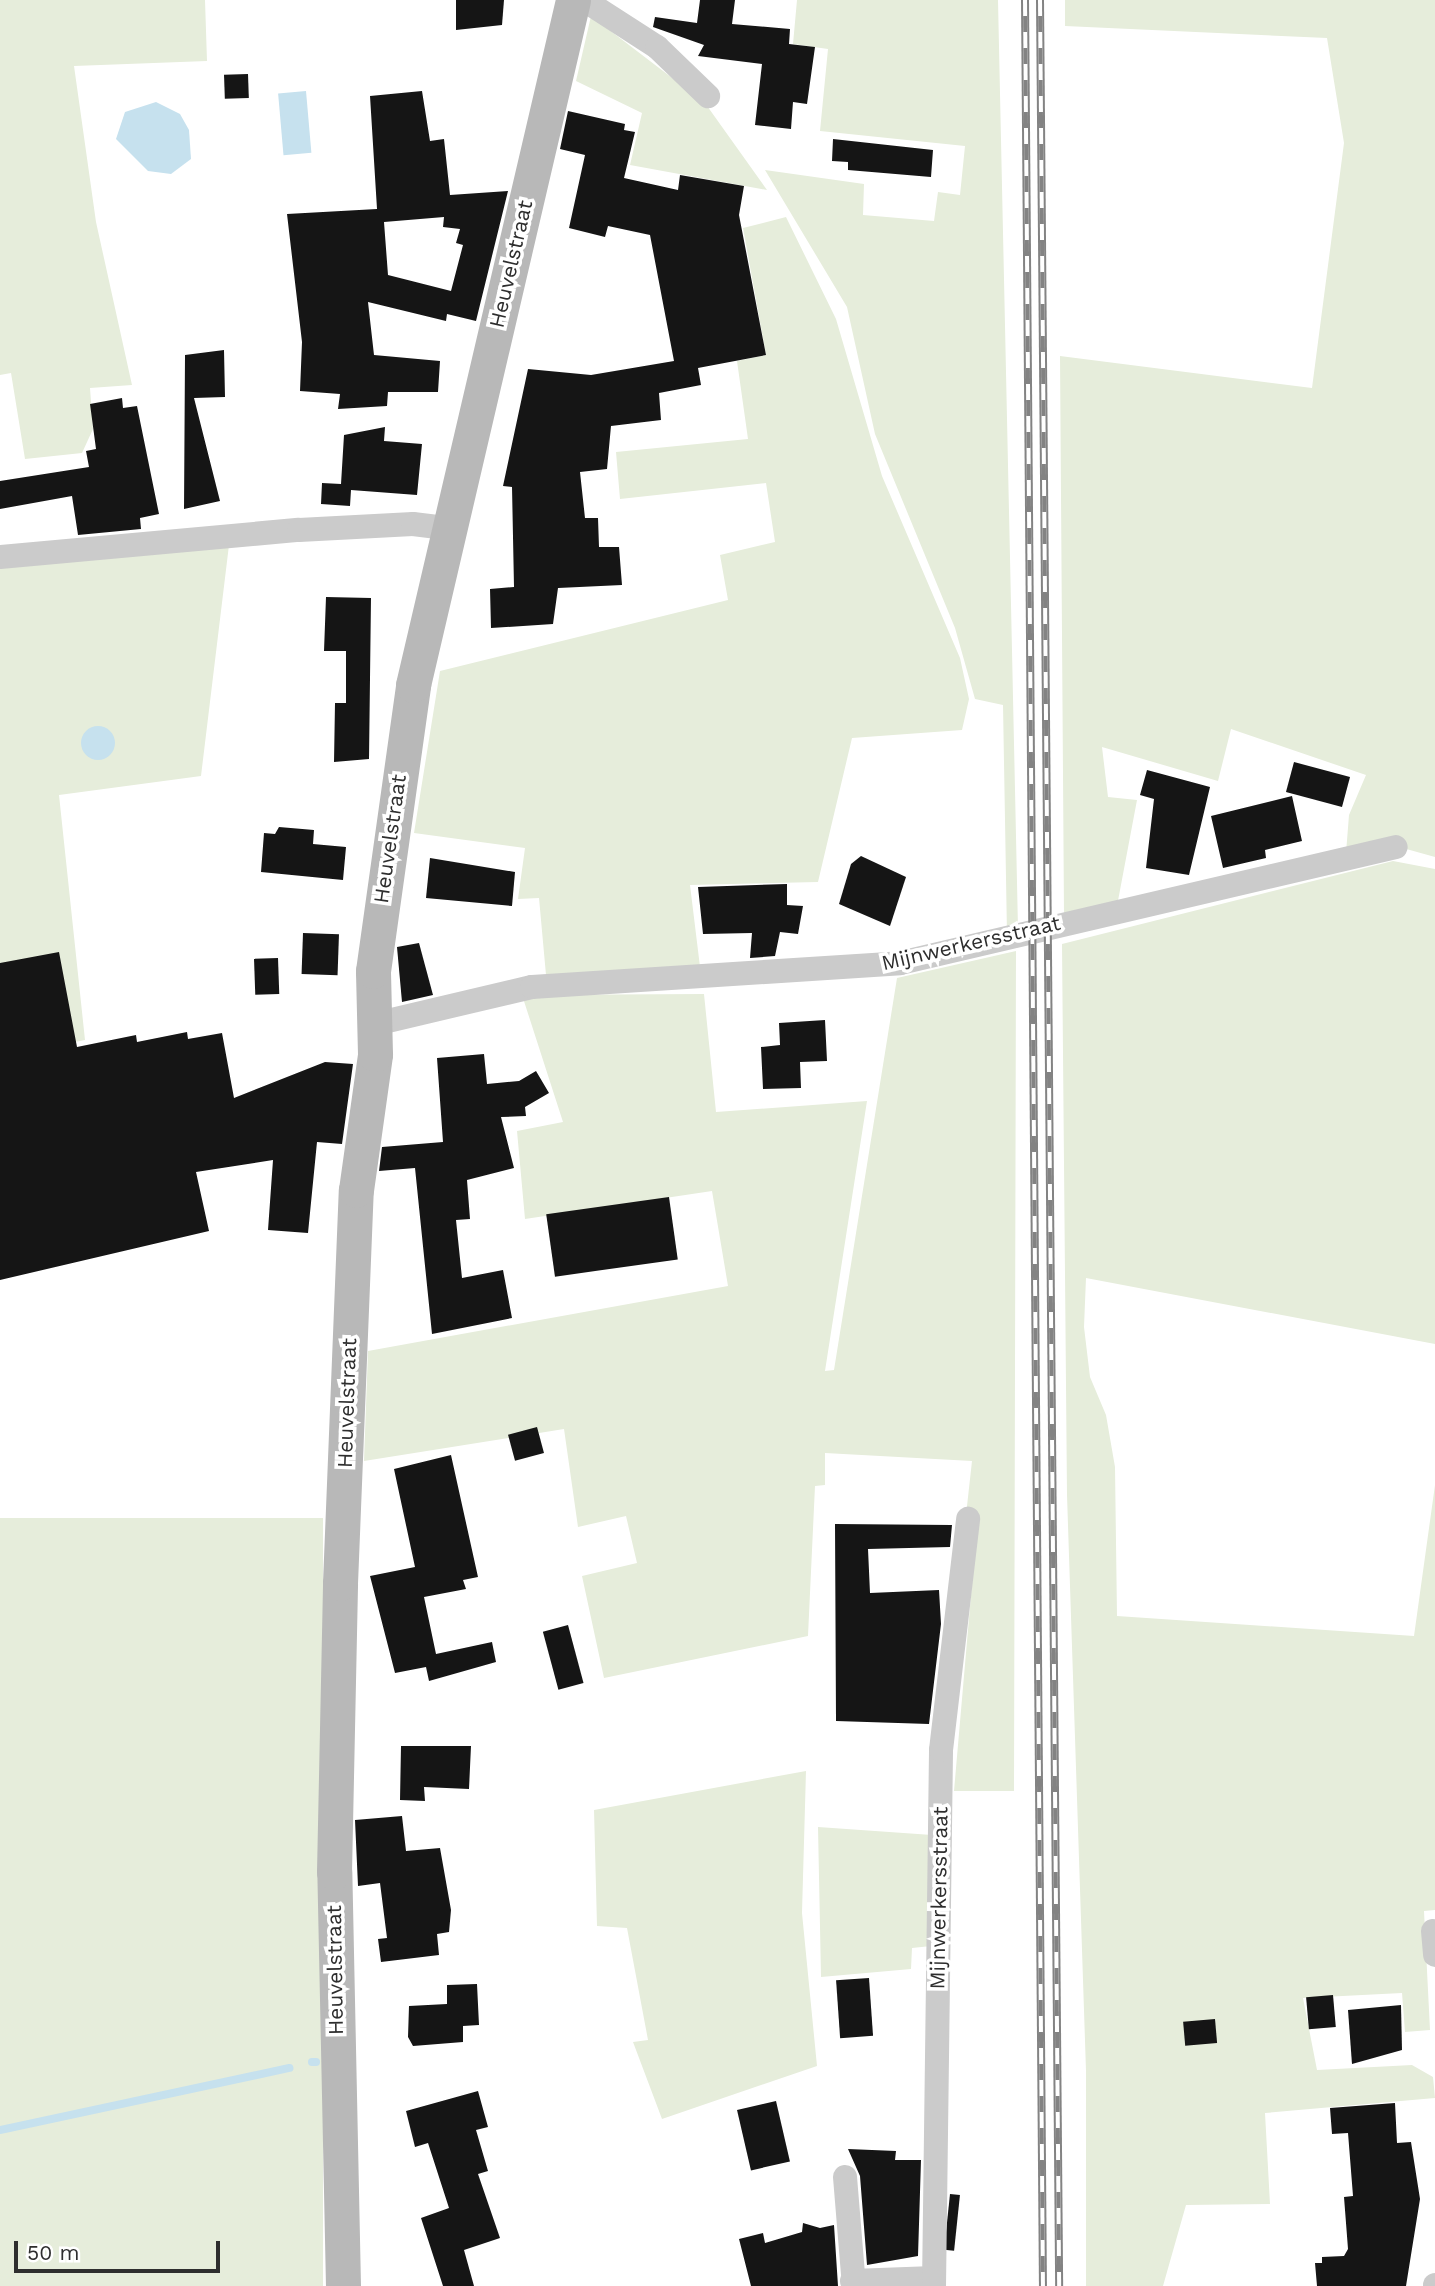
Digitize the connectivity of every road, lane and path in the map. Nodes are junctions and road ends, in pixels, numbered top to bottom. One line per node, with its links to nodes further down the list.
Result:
1 (573, 0): 4 (street, Heuvelstraat)
2 (584, 0): 3 (street)
3 (708, 96)
4 (448, 528): 5 (street); 7 (street, Heuvelstraat)
5 (0, 557)
6 (1396, 847): 7 (street, Mijnwerkersstraat)
7 (375, 1024): 12 (street, Heuvelstraat)
8 (968, 1519): 10 (street, Mijnwerkersstraat)
9 (845, 2177): 11 (street, Mijnwerkersstraat)
10 (934, 2282): 11 (street, Mijnwerkersstraat)
11 (853, 2283)
12 (343, 2286)

